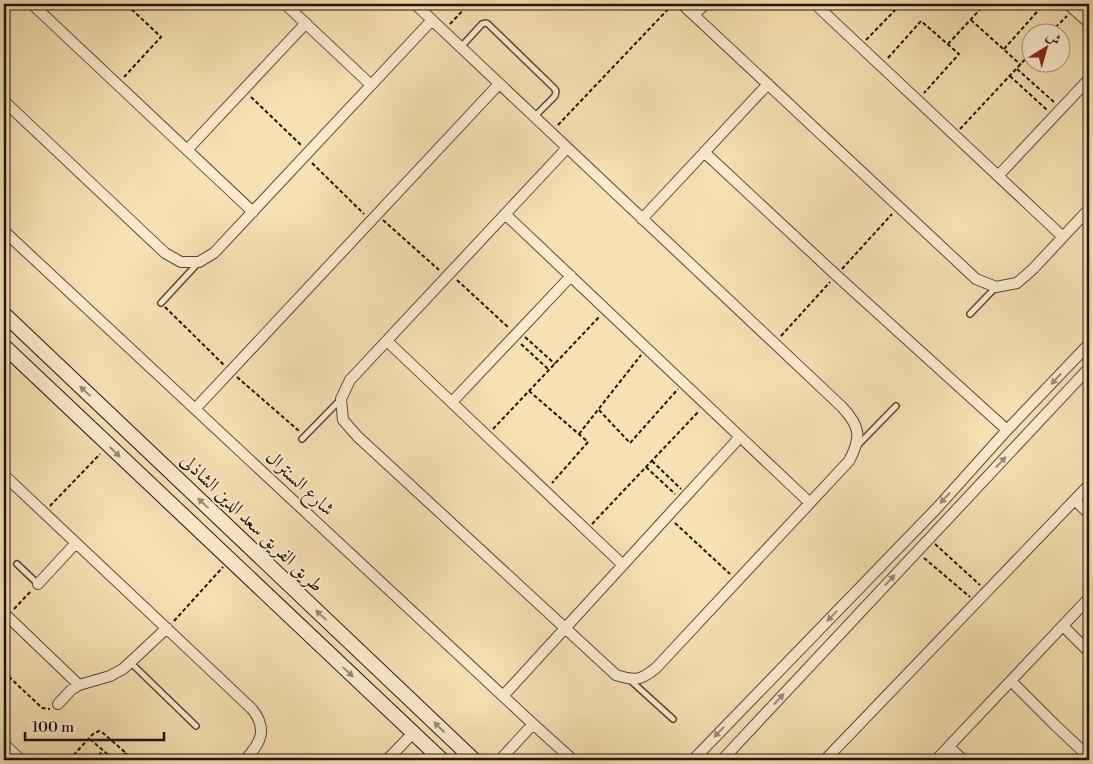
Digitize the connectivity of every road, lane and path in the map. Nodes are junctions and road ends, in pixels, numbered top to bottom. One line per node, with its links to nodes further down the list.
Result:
1 (32, 4): 31 (street)
2 (126, 4): 31 (path)
3 (285, 4): 18 (street)
4 (415, 4): 15 (street)
5 (469, 4): 20 (path)
6 (673, 4): 40 (path)
7 (682, 4): 14 (street)
8 (705, 4): 14 (street)
9 (900, 4): 22 (path)
10 (985, 4): 16 (path)
11 (1044, 4): 24 (path)
12 (821, 6): 22 (street)
13 (1071, 6): 17 (path); 19 (street)
14 (694, 15): 33 (street)
15 (432, 20): 20 (street); 34 (street)
16 (970, 20): 21 (path); 24 (path)
17 (1059, 22)
18 (306, 23): 34 (street); 35 (street)
19 (1089, 23)
20 (443, 31): 23 (street)
21 (948, 44): 26 (path); 36 (path)
22 (861, 46): 26 (street)
23 (460, 47): 32 (street); 39 (lane)
24 (1004, 49): 25 (path)
25 (1020, 64)
26 (881, 66): 36 (street)
27 (1020, 66): 28 (path)
28 (1017, 69): 29 (path); 38 (path)
29 (1010, 76): 38 (path); 41 (path)
30 (1089, 79): 38 (street)
31 (117, 84): 43 (street)
32 (499, 84): 39 (street); 50 (street)
33 (768, 84): 44 (street); 57 (street)
34 (371, 85): 45 (street)
35 (244, 90): 43 (street); 45 (path)
36 (918, 100): 41 (street)
37 (4, 101): 54 (street)
38 (1058, 113): 46 (street)
39 (534, 117): 40 (street)
40 (551, 133): 42 (street)
41 (955, 135): 46 (street)
42 (567, 148): 49 (street); 51 (street)
43 (187, 150): 48 (street)
44 (704, 152): 51 (street); 78 (street)
45 (307, 154): 48 (street); 50 (path)
46 (998, 176): 53 (street)
47 (1089, 209): 53 (street)
48 (252, 212): 54 (street)
49 (505, 214): 55 (street); 56 (street)
50 (374, 218): 55 (path); 76 (street)
51 (642, 219): 84 (street)
52 (4, 231): 76 (street, شارع السنترال)
53 (1063, 237): 57 (street)
54 (199, 262): 58 (lane)
55 (448, 275): 62 (path); 63 (street)
56 (571, 276): 59 (street); 62 (street)
57 (996, 287): 61 (lane)
58 (161, 302)
59 (606, 310): 66 (street); 67 (path)
60 (4, 314): 100 (street, طريق الفريق سعد الدين الشاذلى, one-way to 60)
61 (970, 314)
62 (516, 334): 67 (path); 69 (path); 73 (street)
63 (387, 341): 72 (street); 73 (street)
64 (1089, 344): 78 (street, one-way to 78)
65 (4, 346): 83 (street)
66 (647, 348): 70 (street); 77 (path)
67 (555, 364): 69 (path)
68 (1089, 368): 97 (street, one-way to 68)
69 (549, 370): 71 (path)
70 (683, 383): 74 (street); 77 (path)
71 (529, 391): 79 (path); 80 (path)
72 (341, 399): 82 (lane); 115 (street)
73 (452, 402): 80 (street)
74 (706, 404): 81 (street); 85 (path)
75 (896, 406): 84 (lane)
76 (195, 409): 122 (street, شارع السنترال)
77 (598, 410): 79 (path)
78 (1007, 430): 146 (street, one-way to 146)
79 (579, 434): 89 (path)
80 (487, 436): 89 (street)
81 (740, 437): 90 (street); 92 (street)
82 (302, 439)
83 (108, 446): 93 (path); 101 (street, one-way to 101)
84 (856, 448): 92 (street)
85 (652, 461): 86 (path); 90 (path)
86 (646, 467): 90 (path); 96 (path)
87 (4, 475): 93 (street)
88 (1089, 485): 91 (street)
89 (545, 491): 96 (street)
90 (684, 498): 95 (street)
91 (1075, 500): 94 (street); 108 (street)
92 (810, 503): 105 (street)
93 (43, 513): 98 (street)
94 (1089, 514)
95 (668, 516): 103 (street); 105 (path)
96 (586, 530): 103 (street)
97 (929, 538): 99 (street); 108 (path)
98 (76, 544): 106 (street); 114 (street)
99 (917, 551): 111 (path); 147 (street, one-way to 99)
100 (262, 559): 104 (street); 107 (street, طريق الفريق سعد الدين الشاذلى)
101 (229, 560): 104 (street); 114 (path)
102 (17, 564): 106 (lane)
103 (623, 565): 115 (street)
104 (242, 573): 110 (street)
105 (738, 581): 119 (street)
106 (38, 584): 112 (path)
107 (292, 588): 110 (street); 143 (street, طريق الفريق سعد الدين الشاذلى, one-way to 107)
108 (987, 592): 111 (street)
109 (1089, 598): 113 (street)
110 (274, 603): 127 (street, one-way to 127)
111 (976, 603): 148 (street)
112 (5, 615): 121 (street)
113 (1063, 626): 116 (street); 120 (street)
114 (167, 628): 117 (street); 140 (street)
115 (565, 628): 119 (street); 122 (street)
116 (1089, 652)
117 (130, 662): 121 (street); 126 (lane)
118 (4, 672): 123 (path)
119 (630, 680): 124 (lane)
120 (1011, 681): 130 (street); 133 (street)
121 (78, 685): 123 (street)
122 (503, 696): 125 (street, شارع السنترال)
123 (58, 704)
124 (673, 719)
125 (533, 724): 144 (street); 145 (street, شارع السنترال)
126 (196, 726)
127 (413, 733): 141 (street); 142 (street)
128 (89, 738): 131 (path); 132 (path); 135 (path)
129 (4, 744): 134 (street)
130 (948, 747): 149 (street); 150 (street)
131 (103, 751): 136 (path); 137 (path)
132 (126, 753): 138 (path); 139 (path)
133 (1089, 756)
134 (21, 760)
135 (69, 760)
136 (94, 760)
137 (114, 760)
138 (119, 760)
139 (134, 760)
140 (246, 760)
141 (386, 760)
142 (442, 760)
143 (474, 760)
144 (500, 760)
145 (573, 760)
146 (692, 760)
147 (722, 760)
148 (825, 760)
149 (936, 760)
150 (963, 760)

